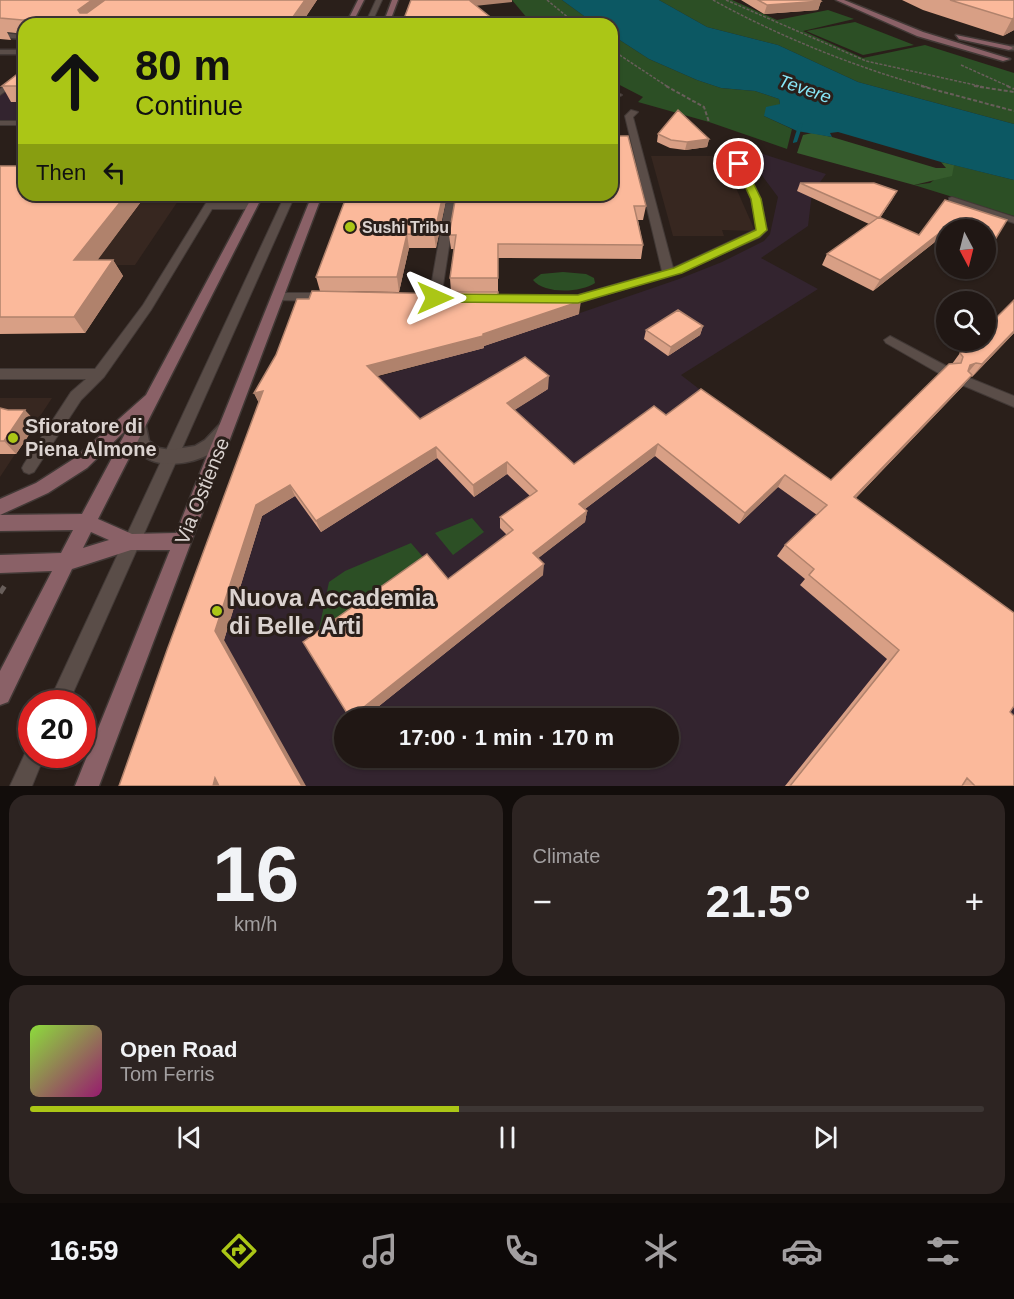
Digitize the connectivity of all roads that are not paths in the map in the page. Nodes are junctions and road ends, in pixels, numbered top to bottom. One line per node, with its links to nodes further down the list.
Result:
1 (361, 0): 6 (main road)
2 (379, 0): 7 (lane)
3 (395, 0): 8 (main road)
4 (839, 0): 16 (main road)
5 (862, 0): 9 (main road)
6 (352, 18)
7 (371, 18)
8 (388, 18)
9 (913, 21)
10 (937, 30): 13 (main road)
11 (0, 35): 12 (street)
12 (18, 37)
13 (1013, 48): 16 (main road)
14 (0, 52): 15 (street)
15 (18, 52)
16 (1010, 60)
17 (18, 79): 18 (lane)
18 (0, 93)
19 (634, 112): 31 (lane)
20 (0, 123): 21 (lane)
21 (18, 123)
22 (739, 164): 31 (lane)
23 (952, 200): 30 (lane)
24 (212, 201): 29 (lane)
25 (255, 201): 29 (lane); 41 (main road)
26 (287, 201): 45 (lane, Via Ostiense)
27 (315, 201): 32 (main road, Via Ostiense)
28 (451, 201): 34 (lane)
29 (209, 206): 38 (lane)
30 (1014, 220)
31 (668, 272): 35 (lane)
32 (277, 297): 33 (lane); 44 (main road, Via Ostiense)
33 (340, 297)
34 (435, 298)
35 (554, 299)
36 (890, 340): 37 (lane)
37 (945, 371)
38 (99, 374): 39 (lane); 46 (lane)
39 (0, 375)
40 (967, 382): 42 (lane)
41 (157, 389): 43 (main road); 47 (main road)
42 (1014, 402)
43 (139, 426): 45 (street); 48 (main road)
44 (228, 426): 45 (street); 51 (main road, Via Ostiense)
45 (171, 456): 50 (lane, Via Ostiense)
46 (29, 468)
47 (0, 507)
48 (87, 522): 49 (main road); 50 (main road); 52 (main road)
49 (0, 523)
50 (131, 542): 51 (main road); 52 (main road); 54 (lane, Via Ostiense)
51 (182, 542): 58 (main road, Via Ostiense)
52 (66, 562): 53 (main road); 55 (main road)
53 (0, 564)
54 (64, 690)
55 (0, 694)
56 (29, 768): 57 (lane)
57 (21, 786)
58 (87, 786)

